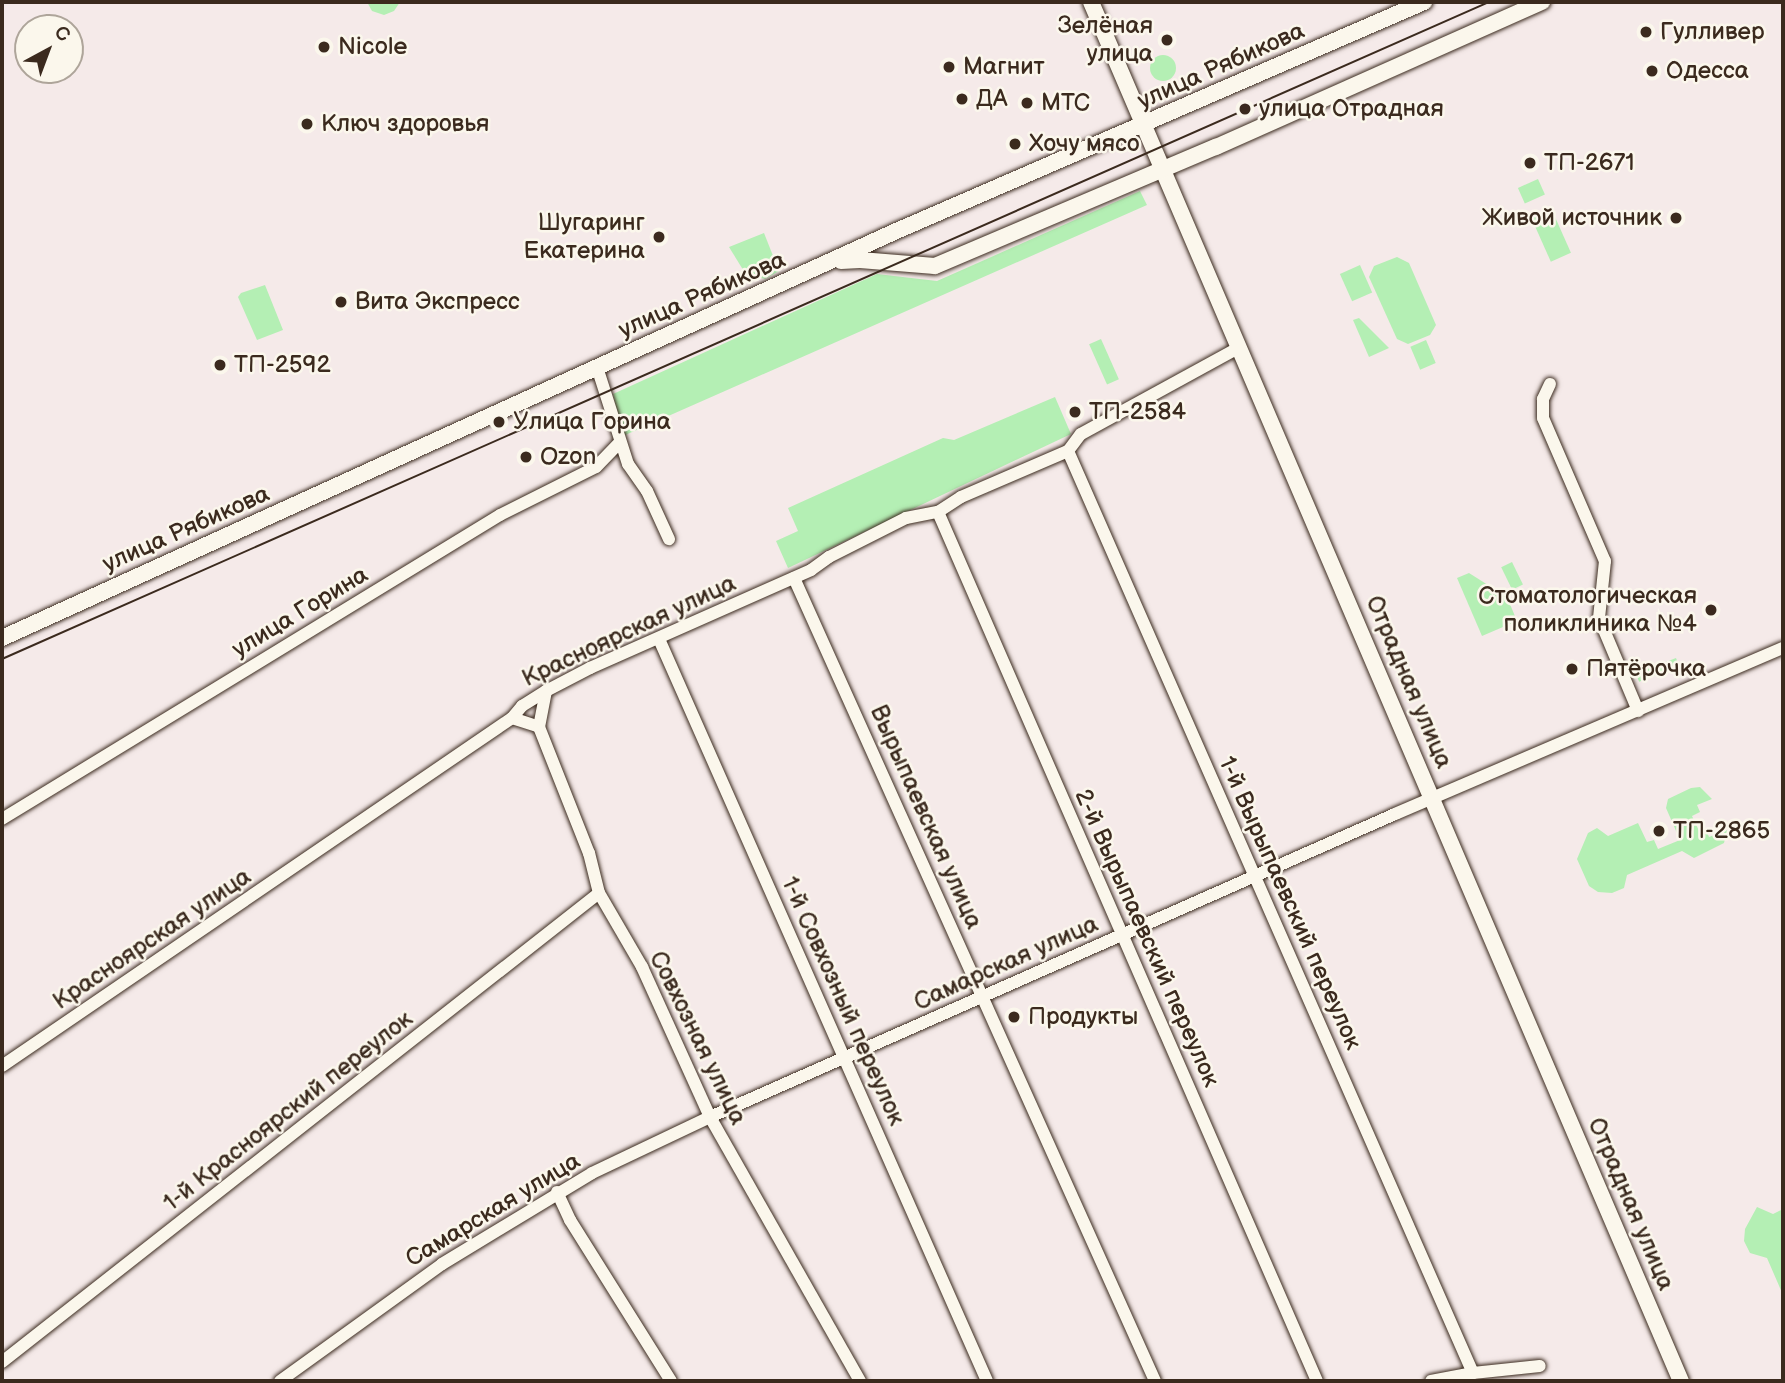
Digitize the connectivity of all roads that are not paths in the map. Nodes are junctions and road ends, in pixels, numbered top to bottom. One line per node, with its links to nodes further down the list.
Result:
1 (1091, 2): 4 (main road, Отрадная улица)
2 (1424, 2): 4 (main road, улица Рябикова)
3 (1542, 2): 5 (main road)
4 (1144, 125): 5 (main road, Отрадная улица); 6 (main road, улица Рябикова)
5 (1164, 169): 6 (main road); 7 (main road, Отрадная улица)
6 (832, 262): 8 (main road, улица Рябикова)
7 (1240, 347): 11 (street, Красноярская улица); 22 (main road, Отрадная улица)
8 (597, 368): 10 (street); 15 (main road, улица Рябикова)
9 (1550, 384): 19 (street)
10 (619, 443): 13 (street); 23 (street, улица Горина)
11 (1068, 451): 12 (street, Красноярская улица); 24 (street, 1-й Вырыпаевский переулок)
12 (938, 512): 14 (street, Красноярская улица); 26 (street, 2-й Вырыпаевский переулок)
13 (670, 539)
14 (793, 578): 16 (street, Красноярская улица); 27 (street, Вырыпаевская улица)
15 (2, 638)
16 (659, 639): 18 (street, Красноярская улица); 28 (street, 1-й Совхозный переулок)
17 (1783, 648): 19 (street, Самарская улица)
18 (546, 691): 20 (street, Красноярская улица); 21 (street)
19 (1638, 711): 22 (street, Самарская улица)
20 (512, 718): 21 (street); 29 (street, Красноярская улица)
21 (539, 727): 25 (street, Совхозная улица)
22 (1434, 799): 24 (street, Самарская улица); 42 (main road, Отрадная улица)
23 (2, 819)
24 (1255, 875): 26 (street, Самарская улица); 34 (street, 1-й Вырыпаевский переулок)
25 (599, 893): 30 (street, Совхозная улица); 32 (street, 1-й Красноярский переулок)
26 (1122, 934): 27 (street, Самарская улица); 40 (street, 2-й Вырыпаевский переулок)
27 (984, 996): 28 (street, Самарская улица); 39 (street, Вырыпаевская улица)
28 (846, 1058): 30 (street, Самарская улица); 38 (street, 1-й Совхозный переулок)
29 (2, 1066)
30 (710, 1117): 31 (street, Самарская улица); 37 (street, Совхозная улица)
31 (557, 1192): 35 (street, Самарская улица); 36 (street)
32 (2, 1362)
33 (1540, 1366): 34 (street)
34 (1473, 1373): 41 (street)
35 (281, 1381)
36 (671, 1381)
37 (860, 1381)
38 (986, 1381)
39 (1155, 1381)
40 (1317, 1381)
41 (1431, 1381)
42 (1681, 1381)

